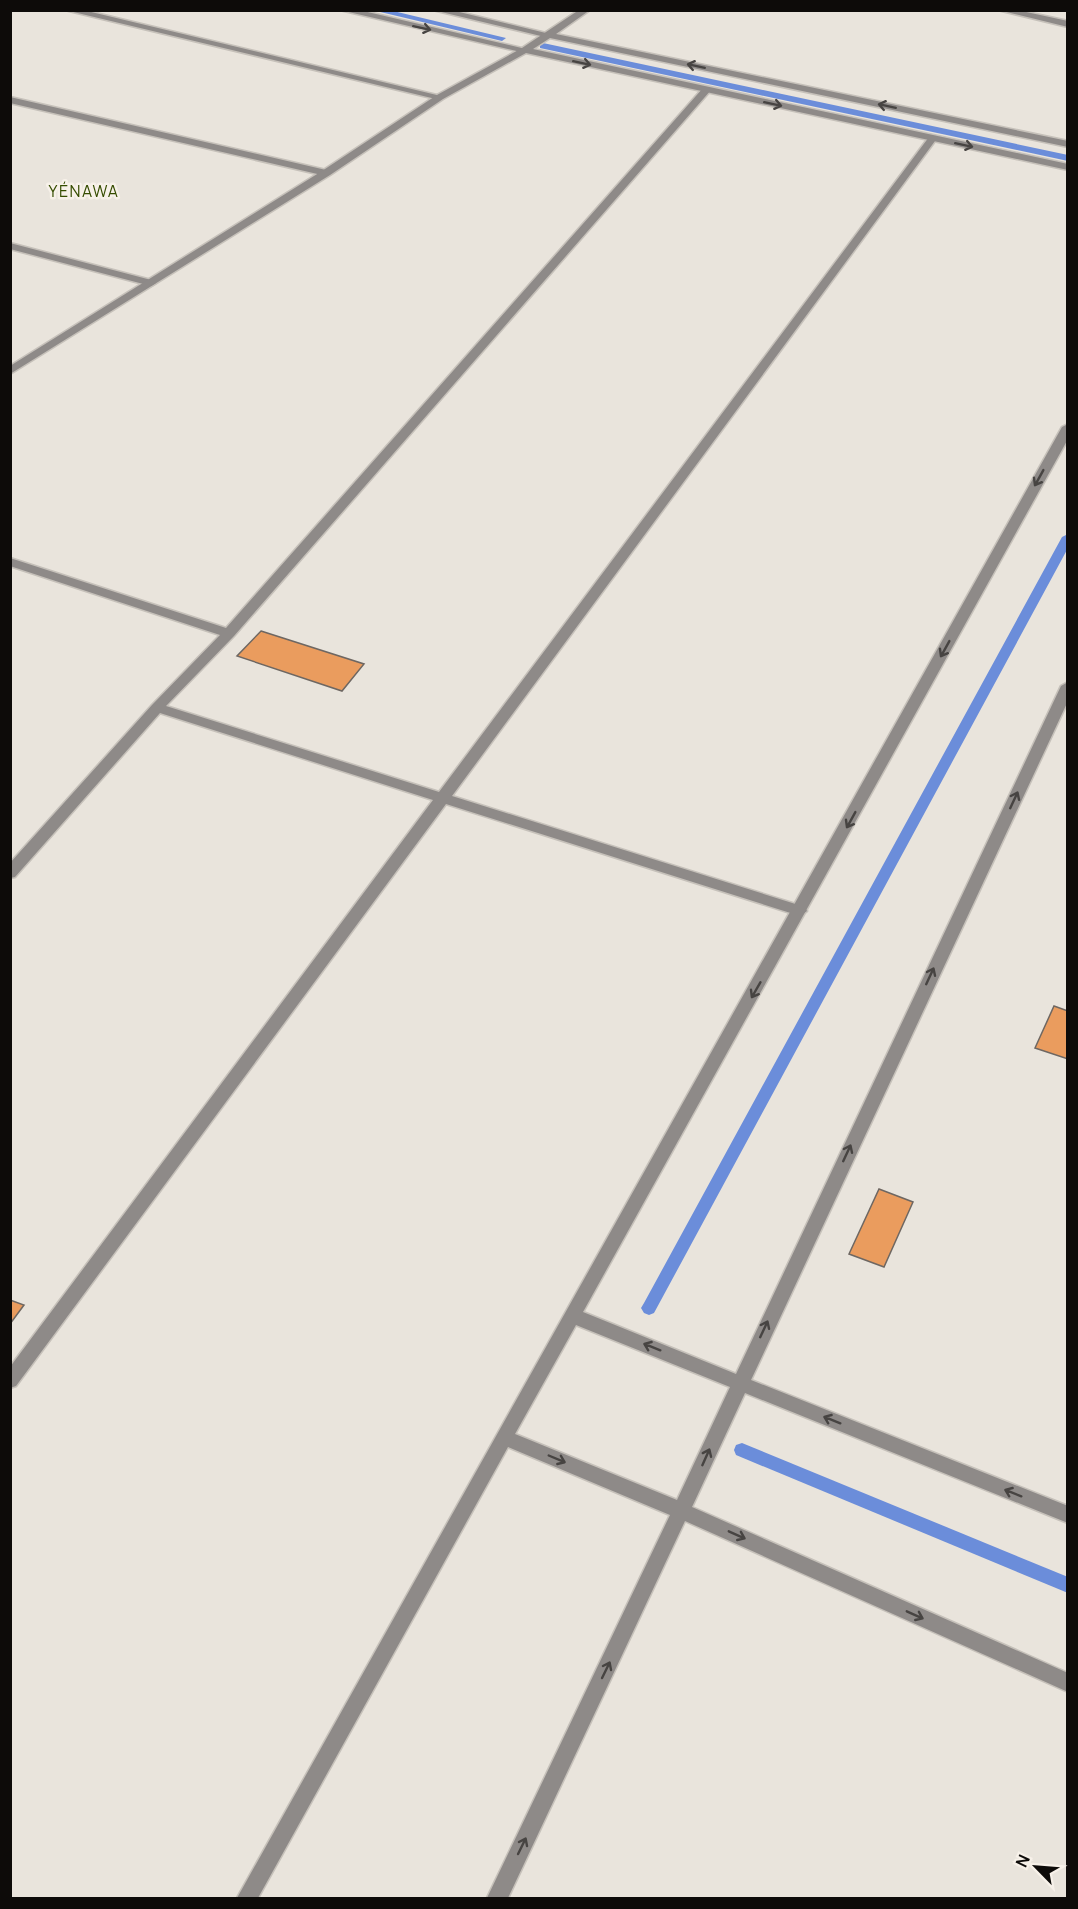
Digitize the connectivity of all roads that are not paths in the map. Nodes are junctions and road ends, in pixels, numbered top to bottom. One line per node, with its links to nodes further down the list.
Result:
1 (69, 10): 10 (street)
2 (344, 10): 8 (street, one-way to 8)
3 (436, 10): 7 (street)
4 (586, 10): 7 (street)
5 (1002, 10): 6 (street)
6 (1068, 24)
7 (549, 35): 8 (street); 13 (street, one-way to 7)
8 (525, 50): 9 (street, one-way to 9); 10 (street)
9 (706, 90): 12 (street, one-way to 12); 21 (street)
10 (440, 97): 15 (street)
11 (10, 100): 15 (street)
12 (932, 139): 14 (street, one-way to 14); 24 (street)
13 (1068, 144)
14 (1068, 167)
15 (326, 173): 17 (street)
16 (10, 246): 17 (street)
17 (151, 283): 18 (street)
18 (10, 371)
19 (1068, 427): 26 (street, one-way to 26)
20 (10, 562): 21 (street)
21 (229, 633): 23 (street)
22 (1068, 686): 29 (street, one-way to 22)
23 (157, 708): 24 (street); 25 (street)
24 (445, 799): 26 (street); 28 (street)
25 (10, 873)
26 (800, 911): 27 (street, one-way to 27)
27 (572, 1315): 29 (street, one-way to 27); 30 (street)
28 (10, 1381)
29 (739, 1382): 31 (street, one-way to 29); 32 (street, one-way to 29)
30 (503, 1437): 31 (street, one-way to 31); 34 (street)
31 (682, 1511): 33 (street, one-way to 33); 35 (street, one-way to 31)
32 (1068, 1515)
33 (1068, 1683)
34 (247, 1899)
35 (496, 1899)

